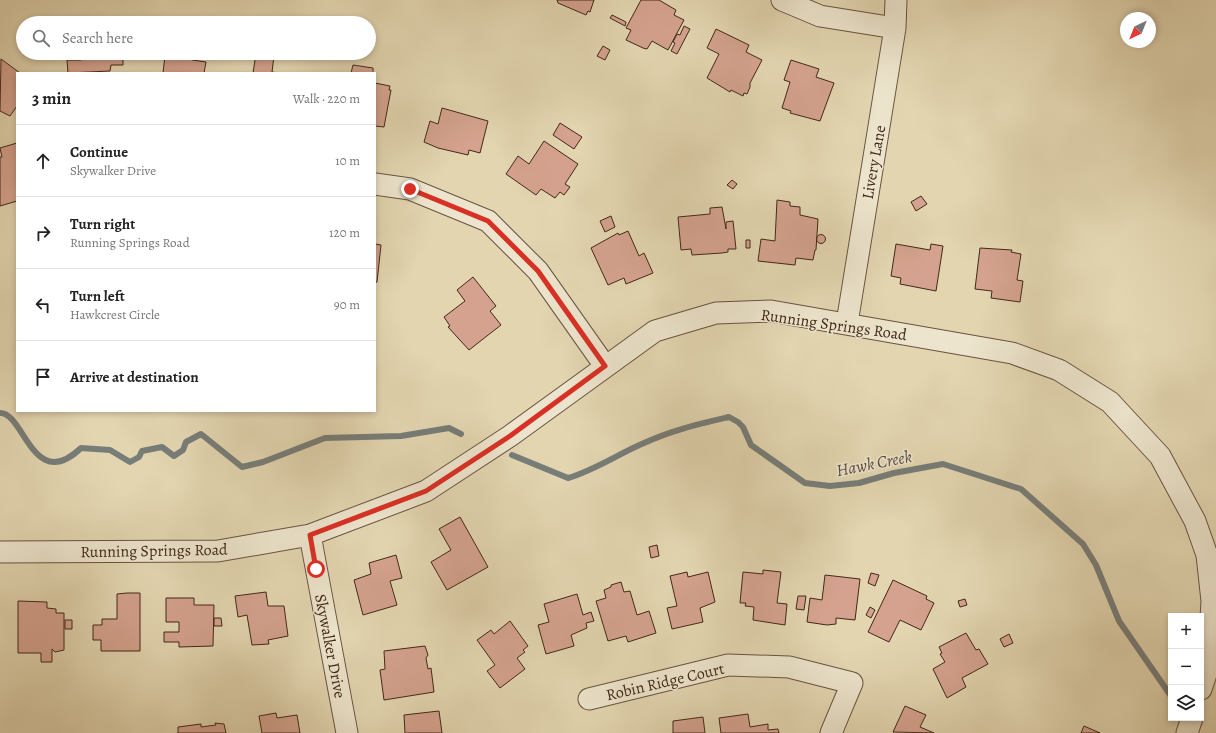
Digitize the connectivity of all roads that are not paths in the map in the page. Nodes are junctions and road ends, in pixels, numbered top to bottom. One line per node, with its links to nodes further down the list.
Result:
1 (782, 0): 3 (street)
2 (896, 0): 3 (street, Livery Lane)
3 (895, 28): 5 (street, Livery Lane)
4 (376, 184): 6 (street)
5 (847, 323): 6 (street, Running Springs Road); 9 (street, Running Springs Road)
6 (605, 366): 7 (street, Running Springs Road)
7 (310, 535): 8 (street, Running Springs Road); 14 (street, Skywalker Drive)
8 (0, 552)
9 (1211, 554): 10 (street, Running Springs Road)
10 (1214, 586): 11 (street, Running Springs Road)
11 (1203, 685)
12 (589, 699): 15 (street, Robin Ridge Court)
13 (1191, 721): 16 (street)
14 (347, 733)
15 (831, 733)
16 (1187, 733)

